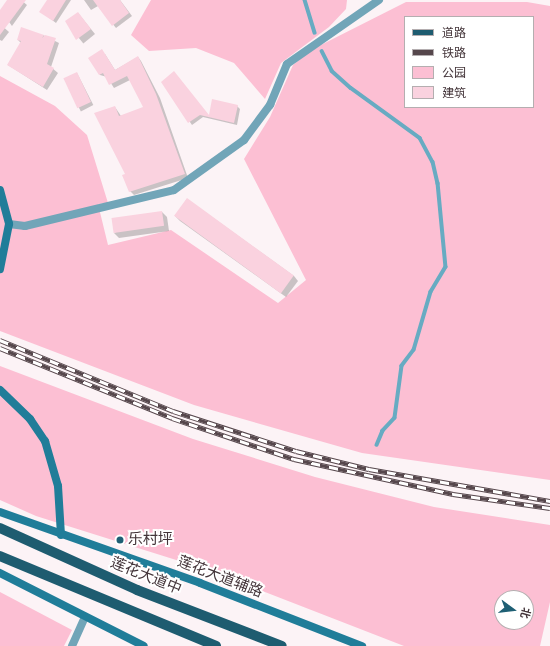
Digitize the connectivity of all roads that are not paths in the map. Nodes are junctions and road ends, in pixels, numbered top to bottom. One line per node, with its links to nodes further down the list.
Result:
1 (379, 0): 3 (street)
2 (0, 190): 3 (street)
3 (9, 224): 4 (street)
4 (0, 269)
5 (0, 390): 8 (street)
6 (0, 512): 8 (street, 莲花大道辅路)
7 (0, 528): 15 (main road, 莲花大道中)
8 (61, 535): 16 (street, 莲花大道辅路)
9 (0, 556): 14 (main road)
10 (0, 573): 11 (street)
11 (85, 617): 12 (street); 13 (street)
12 (72, 646)
13 (144, 646)
14 (216, 646)
15 (282, 646)
16 (362, 646)

